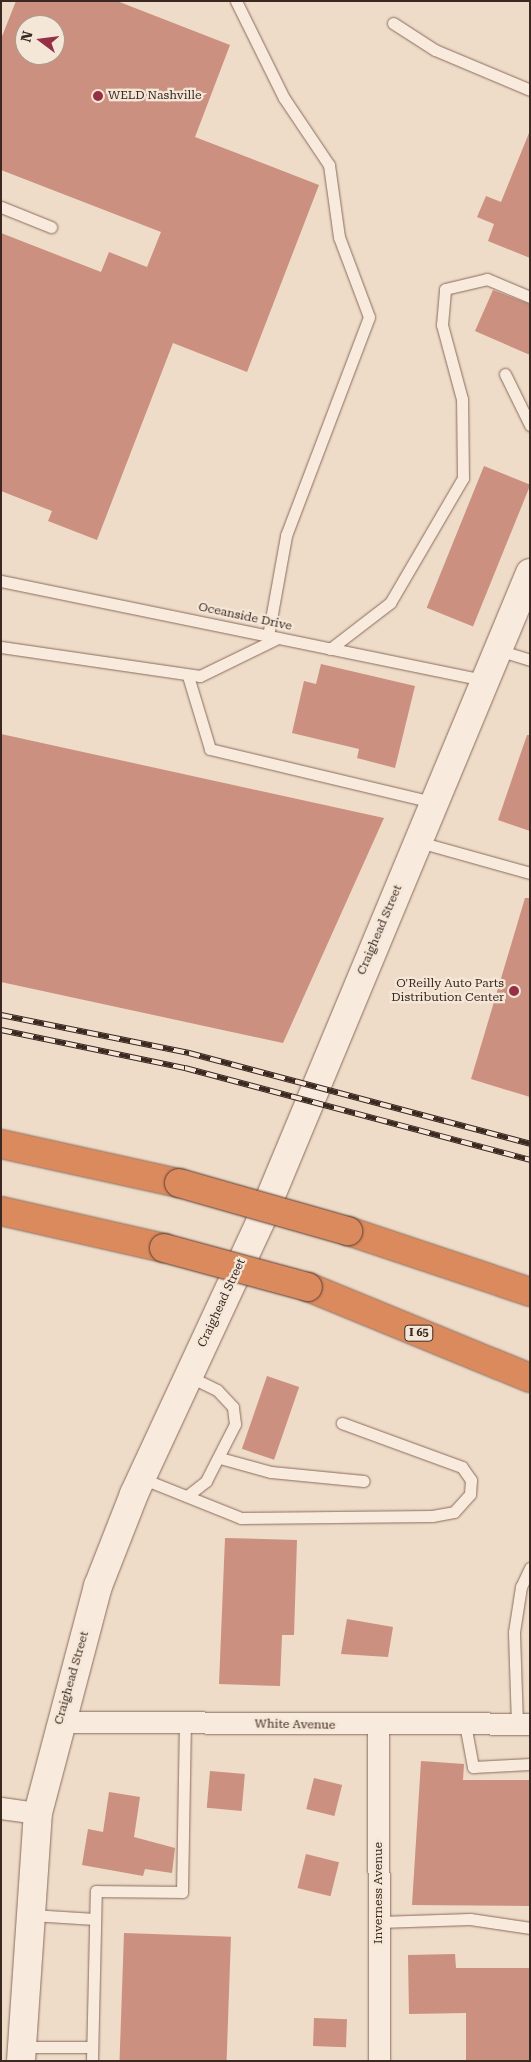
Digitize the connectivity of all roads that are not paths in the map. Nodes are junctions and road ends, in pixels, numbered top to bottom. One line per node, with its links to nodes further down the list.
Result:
1 (236, 1): 11 (lane)
2 (393, 23): 3 (lane)
3 (530, 90)
4 (1, 207): 5 (lane)
5 (51, 227)
6 (530, 297): 13 (lane)
7 (505, 374): 8 (lane)
8 (530, 425)
9 (530, 573): 14 (street, Craighead Street)
10 (1, 581): 11 (lane, Oceanside Drive)
11 (273, 637): 13 (lane, Oceanside Drive); 16 (lane)
12 (1, 647): 16 (lane)
13 (330, 649): 17 (lane, Oceanside Drive)
14 (496, 649): 15 (lane); 17 (street, Craighead Street)
15 (530, 660)
16 (188, 676): 18 (lane)
17 (482, 680): 18 (street, Craighead Street)
18 (432, 802): 19 (street, Craighead Street)
19 (417, 841): 20 (lane); 24 (street, Craighead Street)
20 (530, 873)
21 (1, 1144): 23 (highway, bridge)
22 (1, 1211): 25 (highway, I 65, bridge)
23 (530, 1292)
24 (188, 1376): 27 (lane); 28 (street, Craighead Street)
25 (530, 1378)
26 (342, 1424): 30 (lane)
27 (220, 1458): 29 (lane); 30 (lane)
28 (141, 1478): 30 (lane); 32 (street, Craighead Street)
29 (364, 1481)
30 (188, 1496)
31 (530, 1568): 35 (lane)
32 (59, 1722): 33 (street, White Avenue); 39 (street, Craighead Street)
33 (185, 1723): 36 (street, White Avenue); 41 (lane)
34 (465, 1724): 35 (street, White Avenue); 36 (street, White Avenue); 37 (lane)
35 (523, 1724)
36 (378, 1726): 42 (street, Inverness Avenue)
37 (530, 1764)
38 (1, 1808): 39 (street)
39 (38, 1813): 40 (street, Craighead Street)
40 (31, 1915): 41 (lane); 45 (street, Craighead Street)
41 (96, 1919): 44 (lane)
42 (379, 1922): 43 (lane); 47 (street, Inverness Avenue)
43 (530, 1928)
44 (92, 2047): 45 (lane); 46 (lane)
45 (22, 2054)
46 (92, 2061)
47 (379, 2061)

